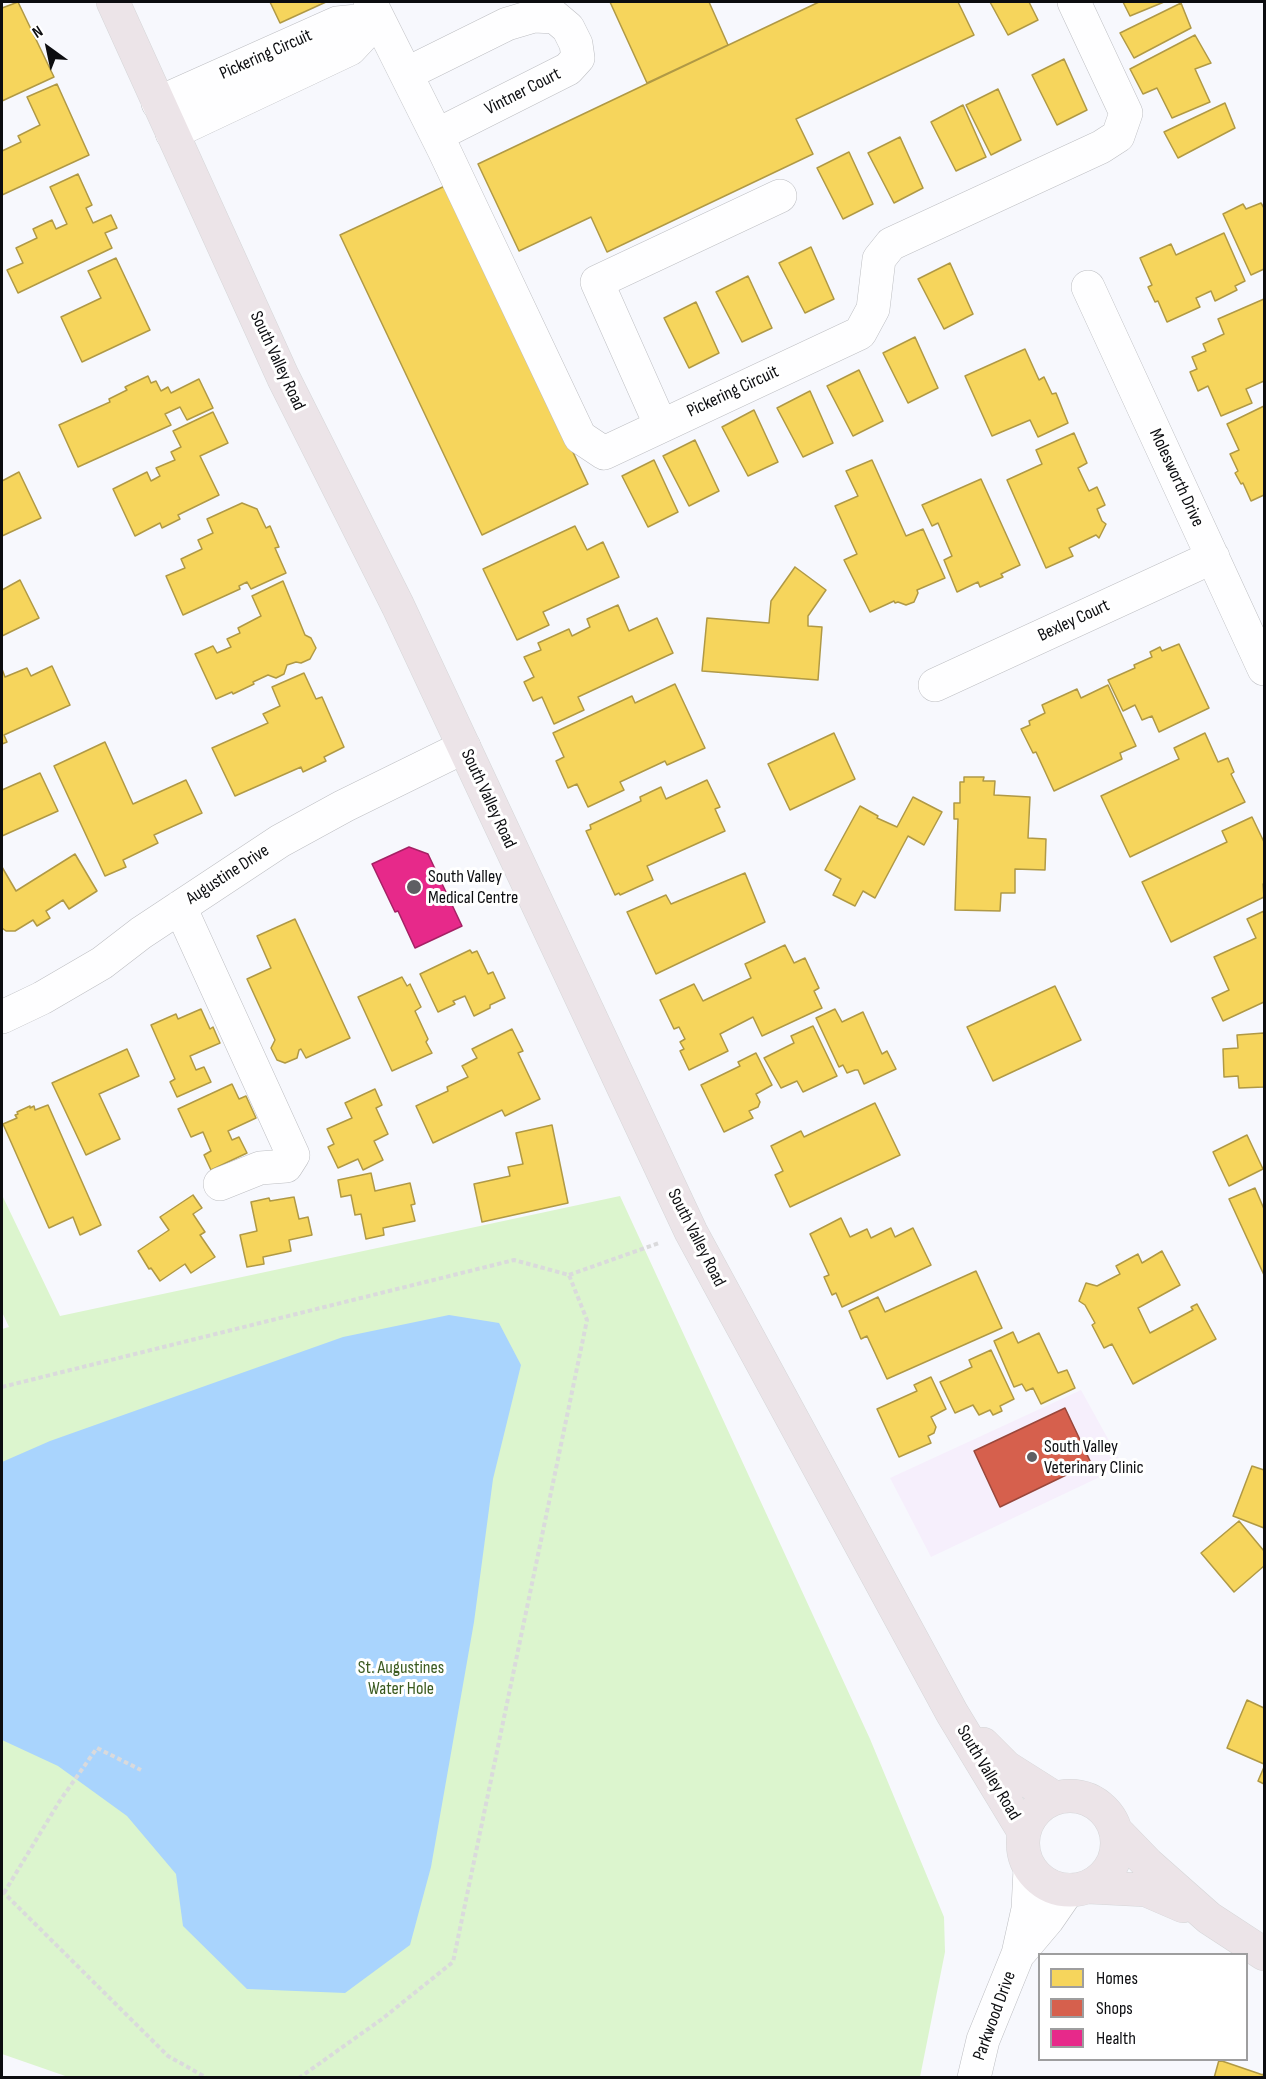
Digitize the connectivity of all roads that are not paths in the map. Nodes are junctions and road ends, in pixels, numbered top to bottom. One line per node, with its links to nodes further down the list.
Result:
1 (113, 2): 5 (main road, South Valley Road)
2 (1074, 2): 10 (street, Pickering Circuit)
3 (374, 10): 4 (street, Pickering Circuit); 5 (street, Pickering Circuit); 6 (street, Pickering Circuit)
4 (406, 74): 7 (street, Pickering Circuit); 7 (street, Vintner Court)
5 (158, 103): 6 (main road, South Valley Road)
6 (172, 133): 14 (main road, South Valley Road)
7 (437, 135): 10 (street, Pickering Circuit)
8 (780, 196): 10 (street)
9 (1088, 286): 11 (street, Molesworth Drive)
10 (661, 426)
11 (1213, 557): 12 (street, Molesworth Drive); 13 (street, Bexley Court)
12 (1264, 669)
13 (935, 685)
14 (464, 747): 15 (street, Augustine Drive); 18 (main road, South Valley Road)
15 (180, 907): 16 (street, Augustine Drive); 17 (street)
16 (2, 1017)
17 (220, 1184)
18 (952, 1713): 19 (main road, South Valley Road); 21 (main road, South Valley Road)
19 (1055, 1798): 20 (main road); 21 (main road, South Valley Road)
20 (1116, 1831): 23 (main road); 24 (main road)
21 (1024, 1832): 22 (main road, South Valley Road)
22 (1030, 1869): 23 (main road); 25 (street, Parkwood Drive)
23 (1078, 1888): 24 (main road); 25 (street, Parkwood Drive)
24 (1209, 1918): 26 (main road)
25 (1018, 1954): 27 (street, Parkwood Drive)
26 (1264, 1954)
27 (974, 2078)

